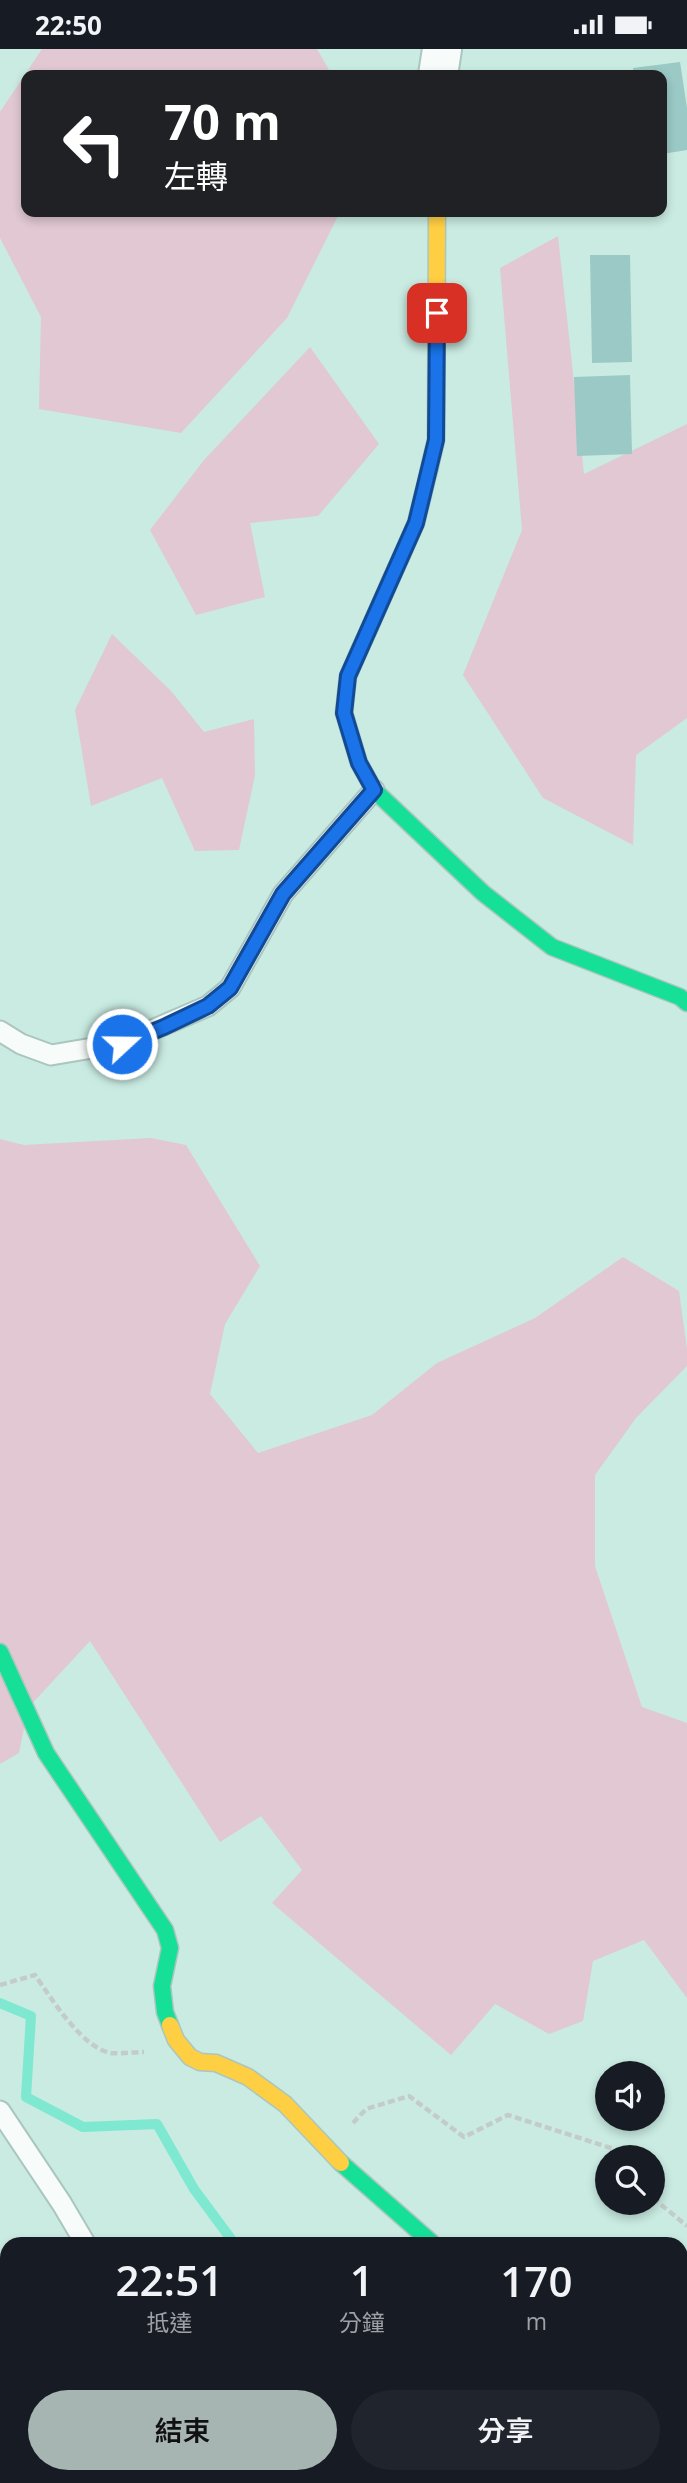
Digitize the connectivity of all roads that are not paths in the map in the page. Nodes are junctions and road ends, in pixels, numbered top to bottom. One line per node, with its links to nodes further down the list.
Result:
1 (437, 217): 2 (street)
2 (374, 790): 3 (street); 4 (lane)
3 (685, 995)
4 (0, 1031)
5 (0, 1652): 8 (street)
6 (0, 2111): 7 (lane)
7 (81, 2237)
8 (425, 2237)

